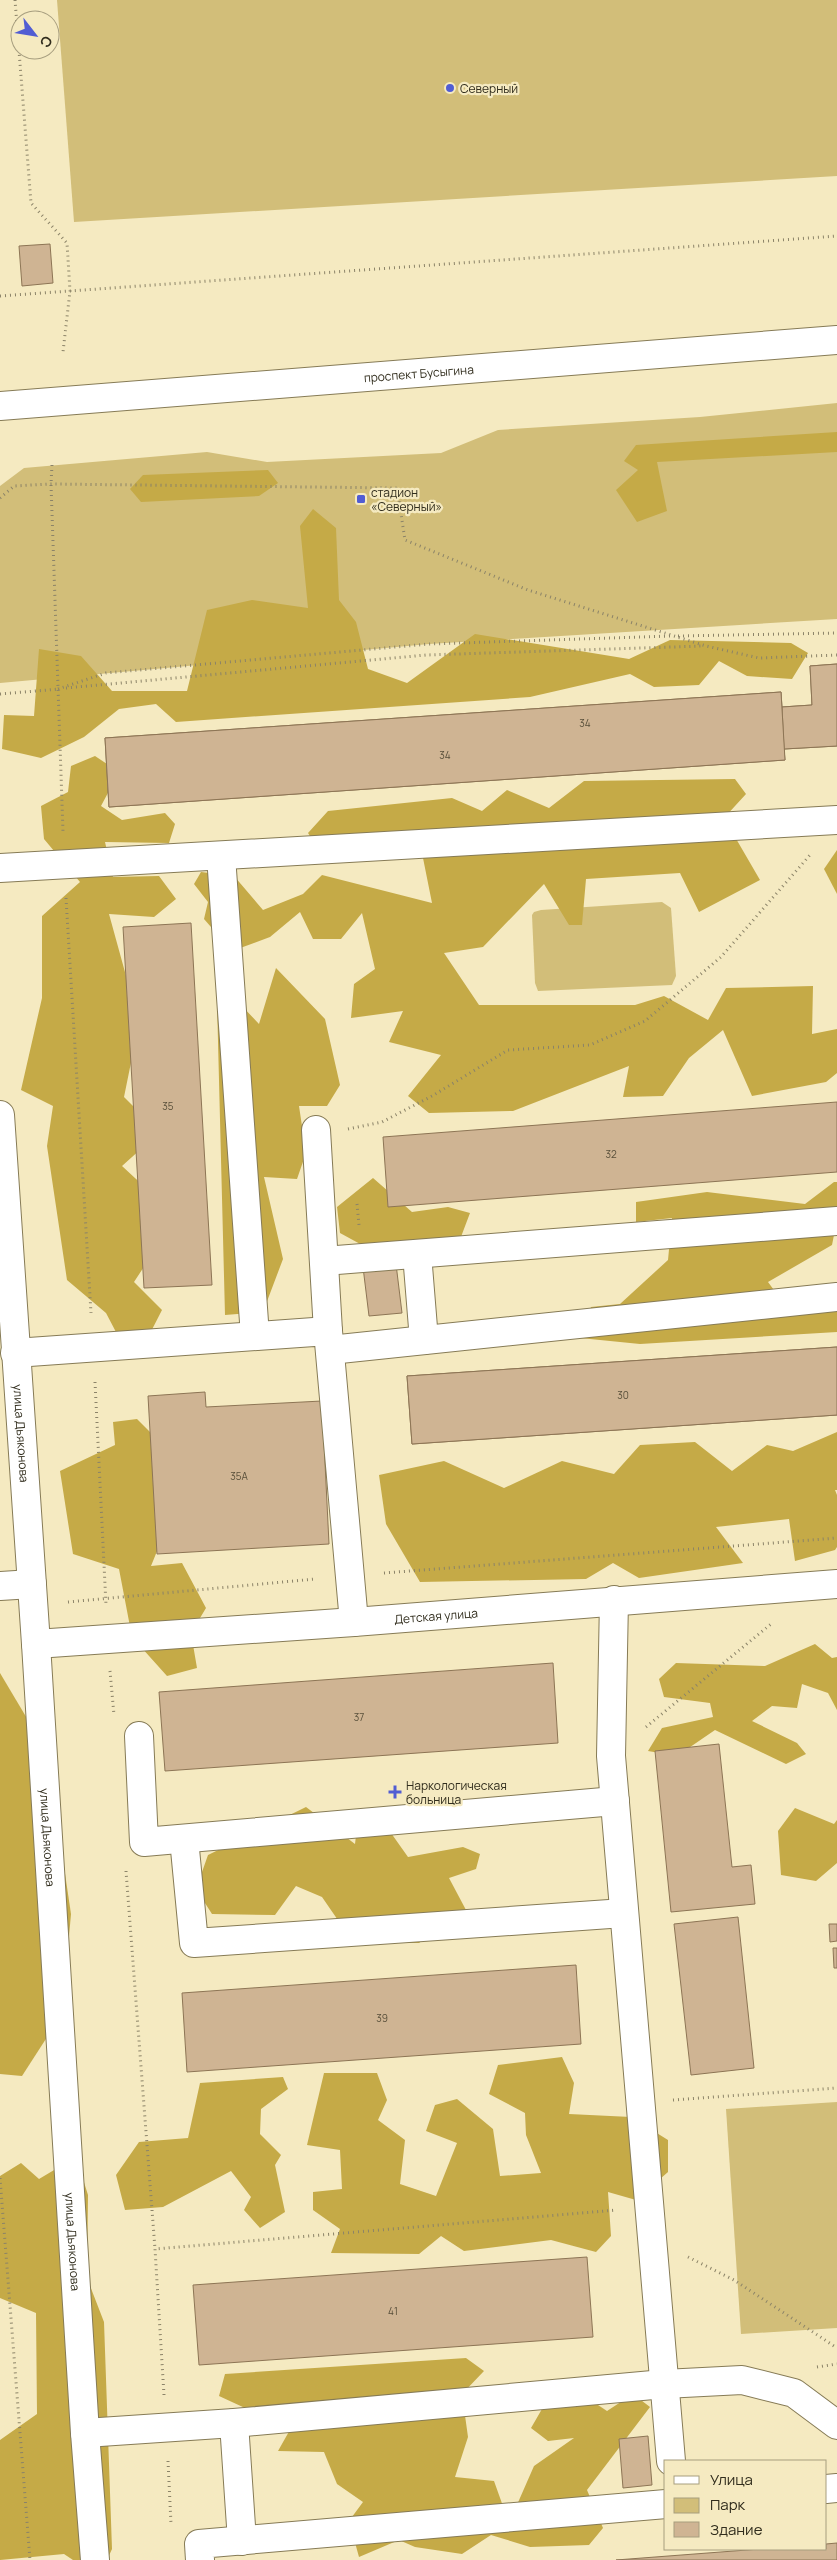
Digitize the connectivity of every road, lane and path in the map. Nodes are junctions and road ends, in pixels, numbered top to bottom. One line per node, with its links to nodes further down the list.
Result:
1 (15, 0): 3 (path)
2 (837, 236): 3 (path)
3 (70, 291): 4 (path); 6 (path)
4 (0, 296)
5 (837, 340): 7 (street, проспект Бусыгина)
6 (63, 352)
7 (0, 406)
8 (52, 465): 9 (path)
9 (51, 484): 10 (path); 12 (path); 15 (path)
10 (0, 498)
11 (837, 633): 12 (path)
12 (674, 636): 13 (path); 15 (path)
13 (706, 646): 14 (path); 15 (path)
14 (837, 655)
15 (58, 689): 16 (path); 19 (path)
16 (0, 694)
17 (837, 820): 18 (street); 22 (path)
18 (221, 856): 19 (street); 27 (street)
19 (64, 865): 20 (street); 30 (path)
20 (0, 868)
21 (0, 1115): 31 (street, улица Дьяконова)
22 (316, 1130): 25 (street)
23 (837, 1221): 24 (street)
24 (417, 1254): 25 (street); 29 (street)
25 (324, 1261): 28 (street)
26 (837, 1298): 29 (street)
27 (255, 1336): 28 (street); 30 (street)
28 (329, 1340): 29 (street); 33 (street)
29 (424, 1340)
30 (93, 1348): 31 (street); 37 (path)
31 (15, 1353): 34 (street, улица Дьяконова)
32 (837, 1538): 33 (path)
33 (349, 1576): 37 (path); 39 (street)
34 (32, 1584): 36 (street); 42 (street, улица Дьяконова)
35 (837, 1584): 38 (street, Детская улица)
36 (0, 1586)
37 (106, 1599): 41 (path)
38 (614, 1600): 39 (street, Детская улица); 45 (street)
39 (354, 1622): 41 (street, Детская улица)
40 (772, 1623): 45 (path)
41 (108, 1640): 42 (street, Детская улица); 43 (path)
42 (36, 1644): 61 (street, улица Дьяконова)
43 (114, 1719)
44 (139, 1736): 47 (street)
45 (611, 1756): 46 (street)
46 (615, 1801): 47 (street); 49 (street)
47 (184, 1839): 49 (street)
48 (125, 1866): 55 (path)
49 (624, 1912): 51 (street)
50 (837, 2088): 51 (path)
51 (640, 2103): 53 (street)
52 (0, 2178): 66 (path)
53 (649, 2207): 54 (street); 55 (path)
54 (652, 2239): 56 (path); 57 (street)
55 (156, 2249): 60 (path)
56 (837, 2348)
57 (664, 2384): 58 (street); 59 (street); 62 (street)
58 (234, 2423): 60 (street); 65 (street)
59 (837, 2425)
60 (166, 2428): 61 (street); 64 (path)
61 (85, 2433): 67 (street, улица Дьяконова)
62 (670, 2460)
63 (664, 2504): 65 (street)
64 (171, 2532)
65 (242, 2541): 68 (street)
66 (30, 2560)
67 (95, 2560)
68 (200, 2560)

